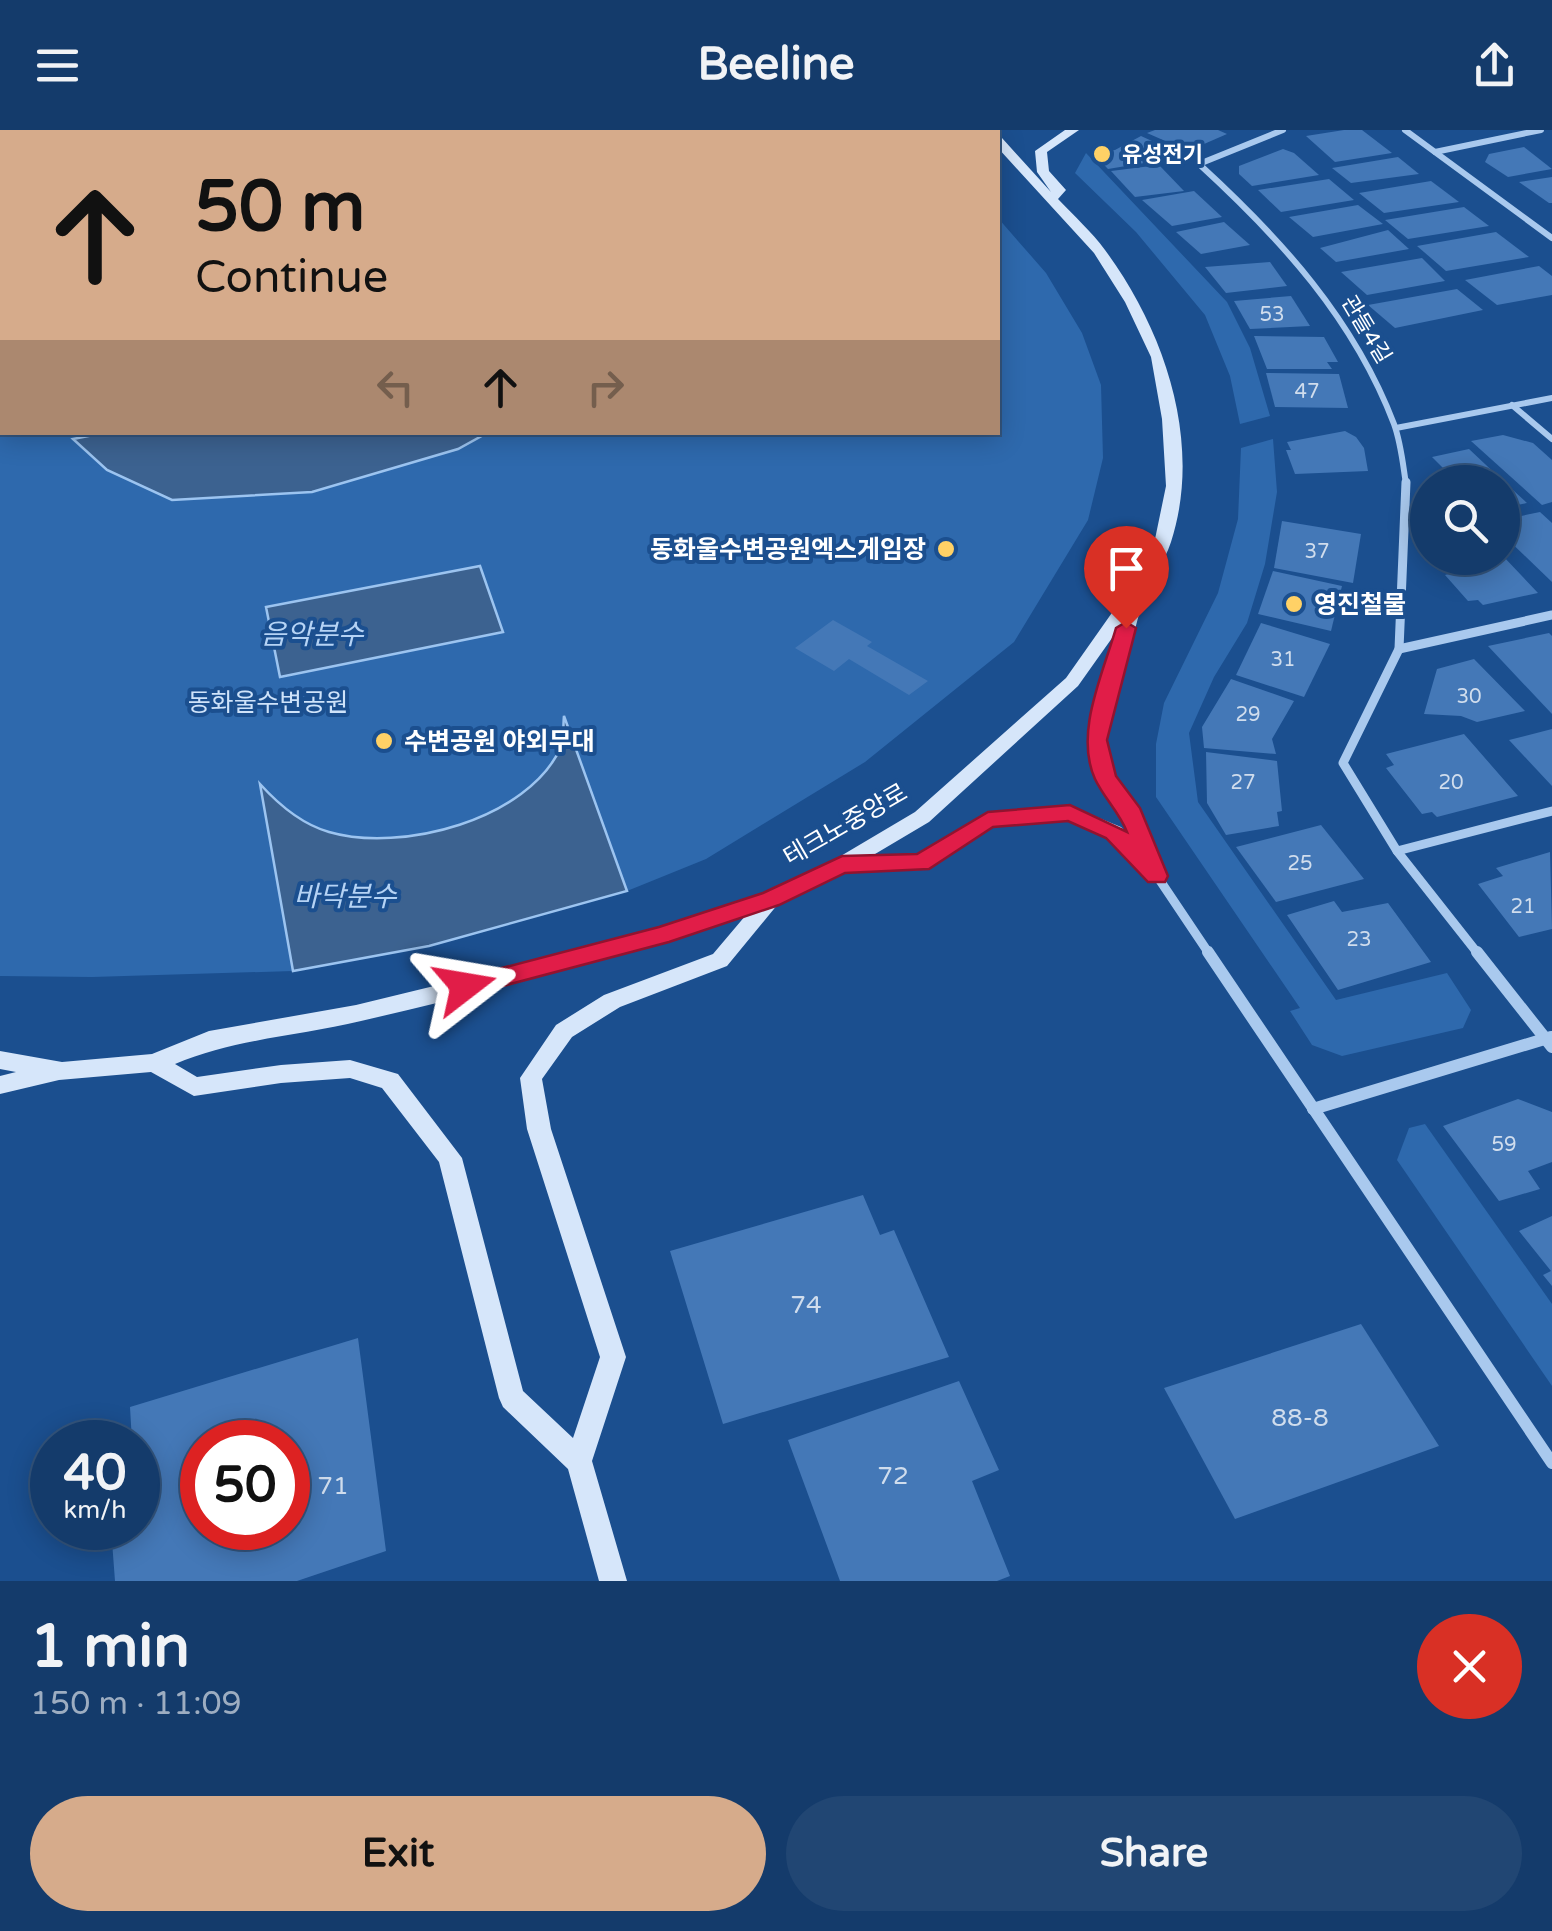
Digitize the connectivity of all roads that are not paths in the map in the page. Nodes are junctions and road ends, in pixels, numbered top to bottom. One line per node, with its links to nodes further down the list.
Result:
1 (1073, 130): 7 (main road)
2 (1283, 130): 11 (street, 관들4길)
3 (1405, 130): 6 (street)
4 (1541, 130): 6 (street)
5 (1000, 143): 7 (main road, 테크노중앙로)
6 (1435, 152): 8 (street)
7 (1050, 200): 13 (main road, 테크노중앙로)
8 (1552, 238)
9 (1552, 398): 10 (street)
10 (1512, 406): 11 (street); 12 (street)
11 (1396, 428): 15 (street, 관들4길)
12 (1552, 439)
13 (1136, 591): 18 (main road, 테크노중앙로); 19 (main road)
14 (1552, 615): 15 (street)
15 (1400, 648): 17 (street, 관들4길)
16 (1552, 810): 17 (street)
17 (1397, 851): 21 (street)
18 (842, 865): 19 (main road); 20 (main road, 테크노중앙로)
19 (1156, 876): 26 (street)
20 (771, 899): 23 (main road, 테크노중앙로); 27 (main road)
21 (1550, 1041): 26 (street)
22 (0, 1060): 24 (main road, 테크노중앙로)
23 (154, 1063): 24 (main road, 테크노중앙로); 27 (main road)
24 (62, 1071): 25 (main road)
25 (0, 1085)
26 (1313, 1109): 28 (street)
27 (579, 1461): 29 (main road)
28 (1552, 1464)
29 (613, 1581)

